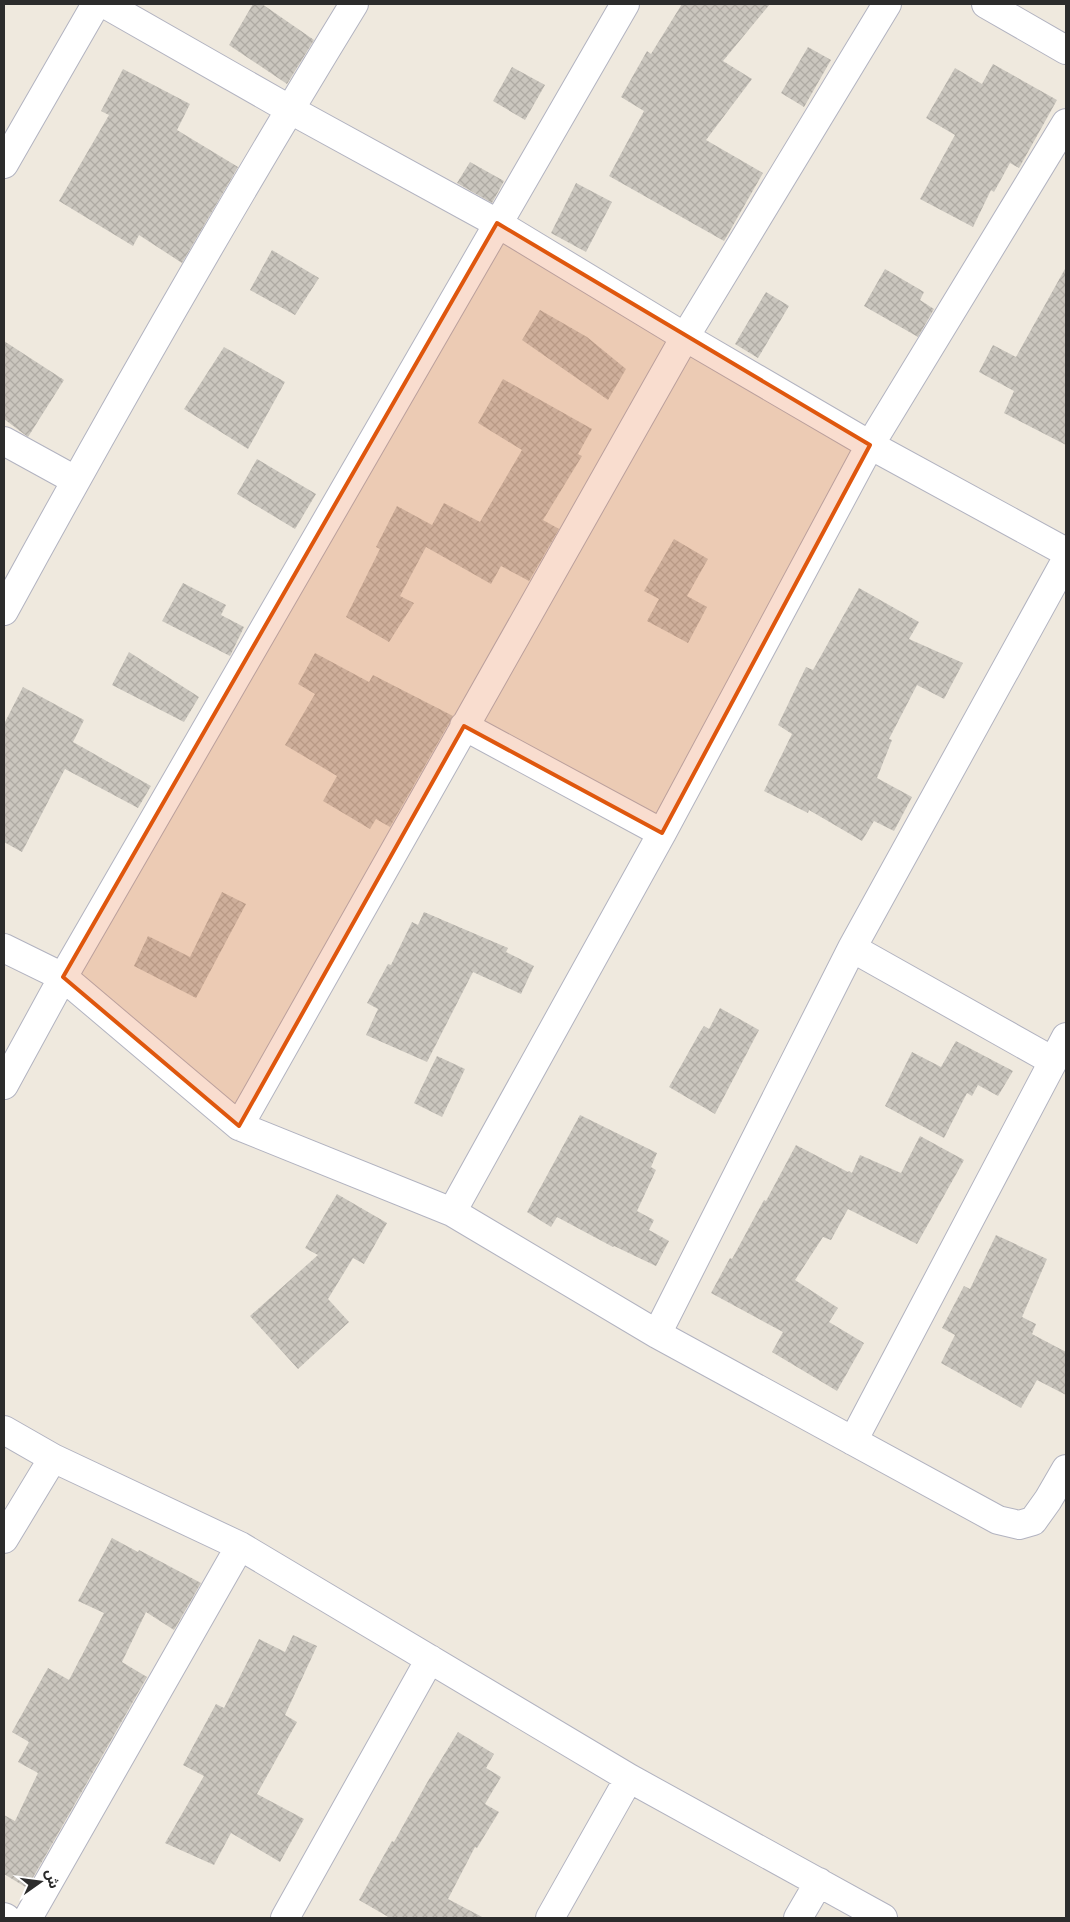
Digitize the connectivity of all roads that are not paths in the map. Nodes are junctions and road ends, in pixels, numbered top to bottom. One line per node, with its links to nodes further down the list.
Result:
1 (96, 4): 10 (street)
2 (105, 4): 8 (street)
3 (354, 4): 8 (street)
4 (625, 4): 11 (street)
5 (887, 4): 12 (street)
6 (986, 4): 7 (street)
7 (1066, 50)
8 (290, 109): 11 (street); 15 (street)
9 (1066, 123): 14 (street)
10 (4, 164)
11 (497, 223): 12 (street); 23 (street)
12 (684, 337): 14 (street); 19 (street)
13 (4, 441): 15 (street)
14 (870, 445): 16 (street); 20 (street)
15 (75, 480): 18 (street)
16 (1066, 552)
17 (1066, 560): 22 (street)
18 (4, 611)
19 (464, 726): 20 (street); 27 (street)
20 (662, 834): 28 (street)
21 (4, 948): 23 (street)
22 (852, 948): 25 (street); 29 (street)
23 (63, 976): 26 (street); 27 (street)
24 (1066, 1037): 25 (street)
25 (1053, 1061): 31 (street)
26 (4, 1084)
27 (239, 1126): 28 (street)
28 (452, 1212): 29 (street)
29 (657, 1334): 31 (street)
30 (4, 1430): 32 (street)
31 (853, 1441): 33 (street)
32 (53, 1458): 34 (street); 35 (street)
33 (1066, 1469)
34 (4, 1539)
35 (240, 1546): 36 (street); 39 (street)
36 (430, 1658): 37 (street); 40 (street)
37 (629, 1778): 38 (street); 41 (street)
38 (819, 1882): 42 (street); 43 (street)
39 (28, 1918)
40 (285, 1918)
41 (550, 1918)
42 (798, 1918)
43 (883, 1918)

